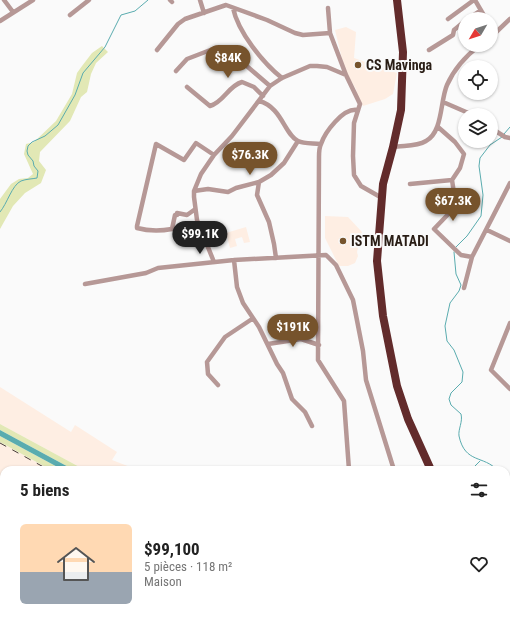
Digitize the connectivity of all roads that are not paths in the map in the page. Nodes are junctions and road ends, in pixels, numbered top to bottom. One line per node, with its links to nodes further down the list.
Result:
1 (4, 0): 10 (street)
2 (34, 0): 10 (street)
3 (89, 0): 13 (street)
4 (200, 0): 12 (street)
5 (397, 0): 36 (highway)
6 (474, 0): 9 (street); 14 (street)
7 (233, 8): 12 (street); 19 (street); 25 (street)
8 (328, 8): 19 (street)
9 (481, 10): 11 (street)
10 (13, 12): 16 (street)
11 (478, 12)
12 (204, 13): 20 (street)
13 (70, 15)
14 (448, 18)
15 (510, 19): 18 (street)
16 (0, 21)
17 (458, 27): 21 (street)
18 (498, 30)
19 (330, 33): 24 (street)
20 (157, 50)
21 (429, 50)
22 (471, 52): 30 (street)
23 (176, 71): 26 (street)
24 (346, 75): 25 (street); 32 (street)
25 (282, 78): 26 (street)
26 (270, 86): 28 (street)
27 (188, 87): 28 (street)
28 (263, 96): 29 (street)
29 (259, 101): 34 (street); 37 (street)
30 (443, 102): 31 (street); 33 (street)
31 (458, 108)
32 (357, 110): 35 (street); 43 (street)
33 (438, 126): 36 (street); 38 (street)
34 (298, 141): 35 (street); 39 (street)
35 (320, 144): 47 (street)
36 (393, 147): 43 (highway)
37 (214, 155): 42 (street); 44 (street)
38 (452, 180): 40 (street); 48 (street)
39 (259, 182): 42 (street); 49 (street)
40 (410, 184)
41 (509, 187): 45 (street)
42 (194, 191): 44 (street)
43 (382, 198): 63 (highway)
44 (194, 210): 51 (street)
45 (487, 230): 46 (street); 48 (street)
46 (510, 241)
47 (319, 254): 49 (street); 57 (street); 62 (street)
48 (472, 257): 53 (street)
49 (276, 258): 50 (street)
50 (234, 260): 51 (street); 54 (street)
51 (214, 262): 52 (street)
52 (85, 284)
53 (464, 288)
54 (252, 319): 56 (street); 58 (street)
55 (510, 325): 59 (street)
56 (268, 344): 57 (street); 60 (street)
57 (319, 345): 61 (street)
58 (218, 385)
59 (510, 389)
60 (312, 426)
61 (348, 466)
62 (393, 466)
63 (429, 466)

